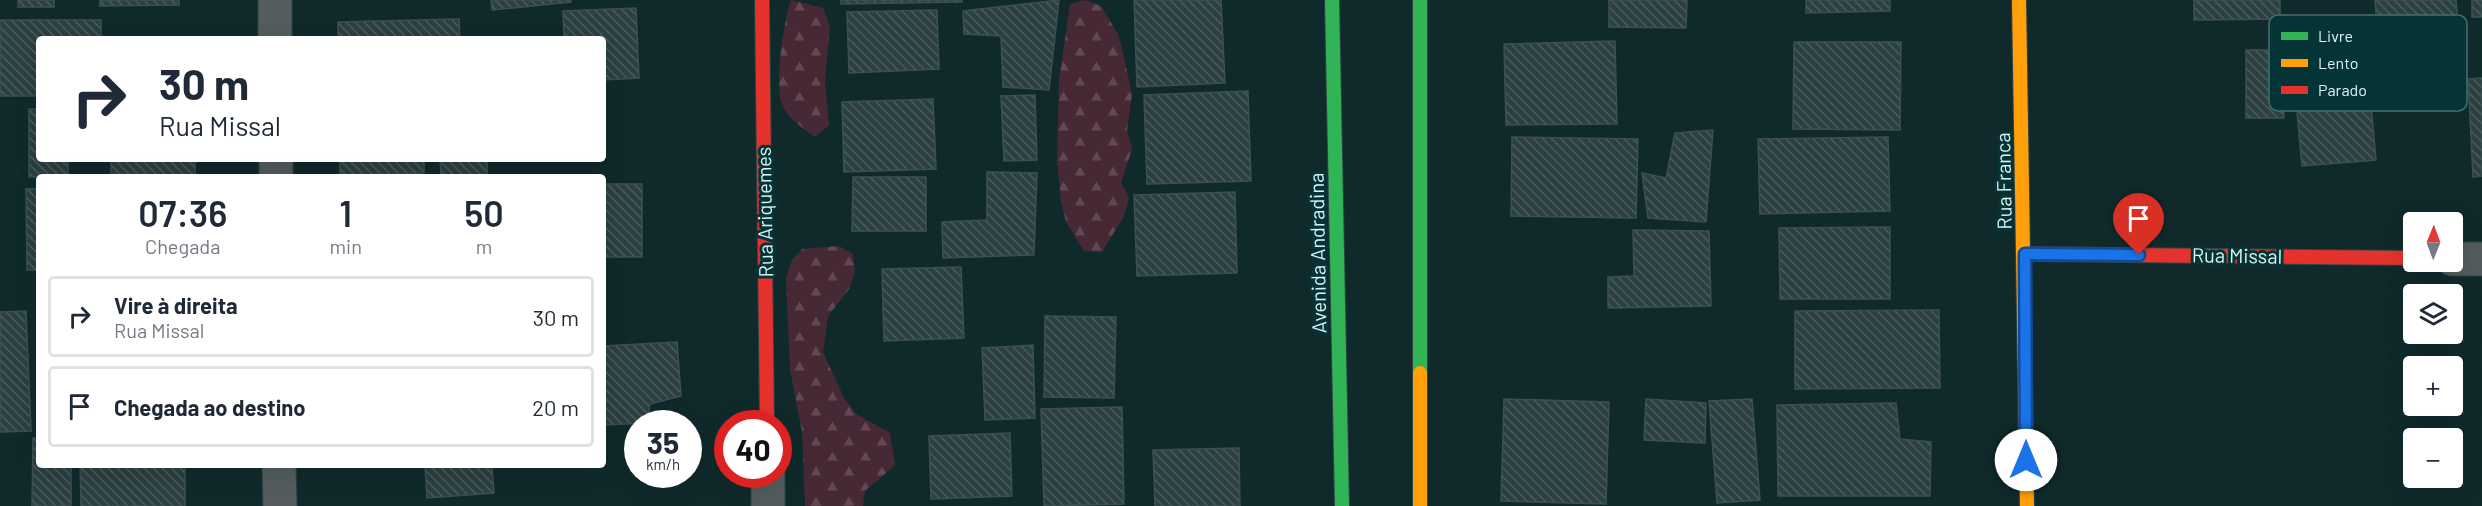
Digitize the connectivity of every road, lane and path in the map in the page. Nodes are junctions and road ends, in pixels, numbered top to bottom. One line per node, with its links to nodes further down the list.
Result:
1 (275, 0): 6 (street)
2 (762, 0): 11 (street, Rua Ariquemes)
3 (1332, 0): 16 (street, Avenida Andradina)
4 (1420, 0): 17 (street)
5 (2019, 0): 7 (street, Rua Franca)
6 (275, 36)
7 (2025, 254): 8 (street, Rua Missal); 18 (street, Rua Franca)
8 (2403, 258)
9 (2463, 259): 10 (street)
10 (2482, 259)
11 (767, 410)
12 (279, 468): 14 (street)
13 (768, 488): 15 (street)
14 (280, 506)
15 (768, 506)
16 (1342, 506)
17 (1420, 506)
18 (2027, 506)

